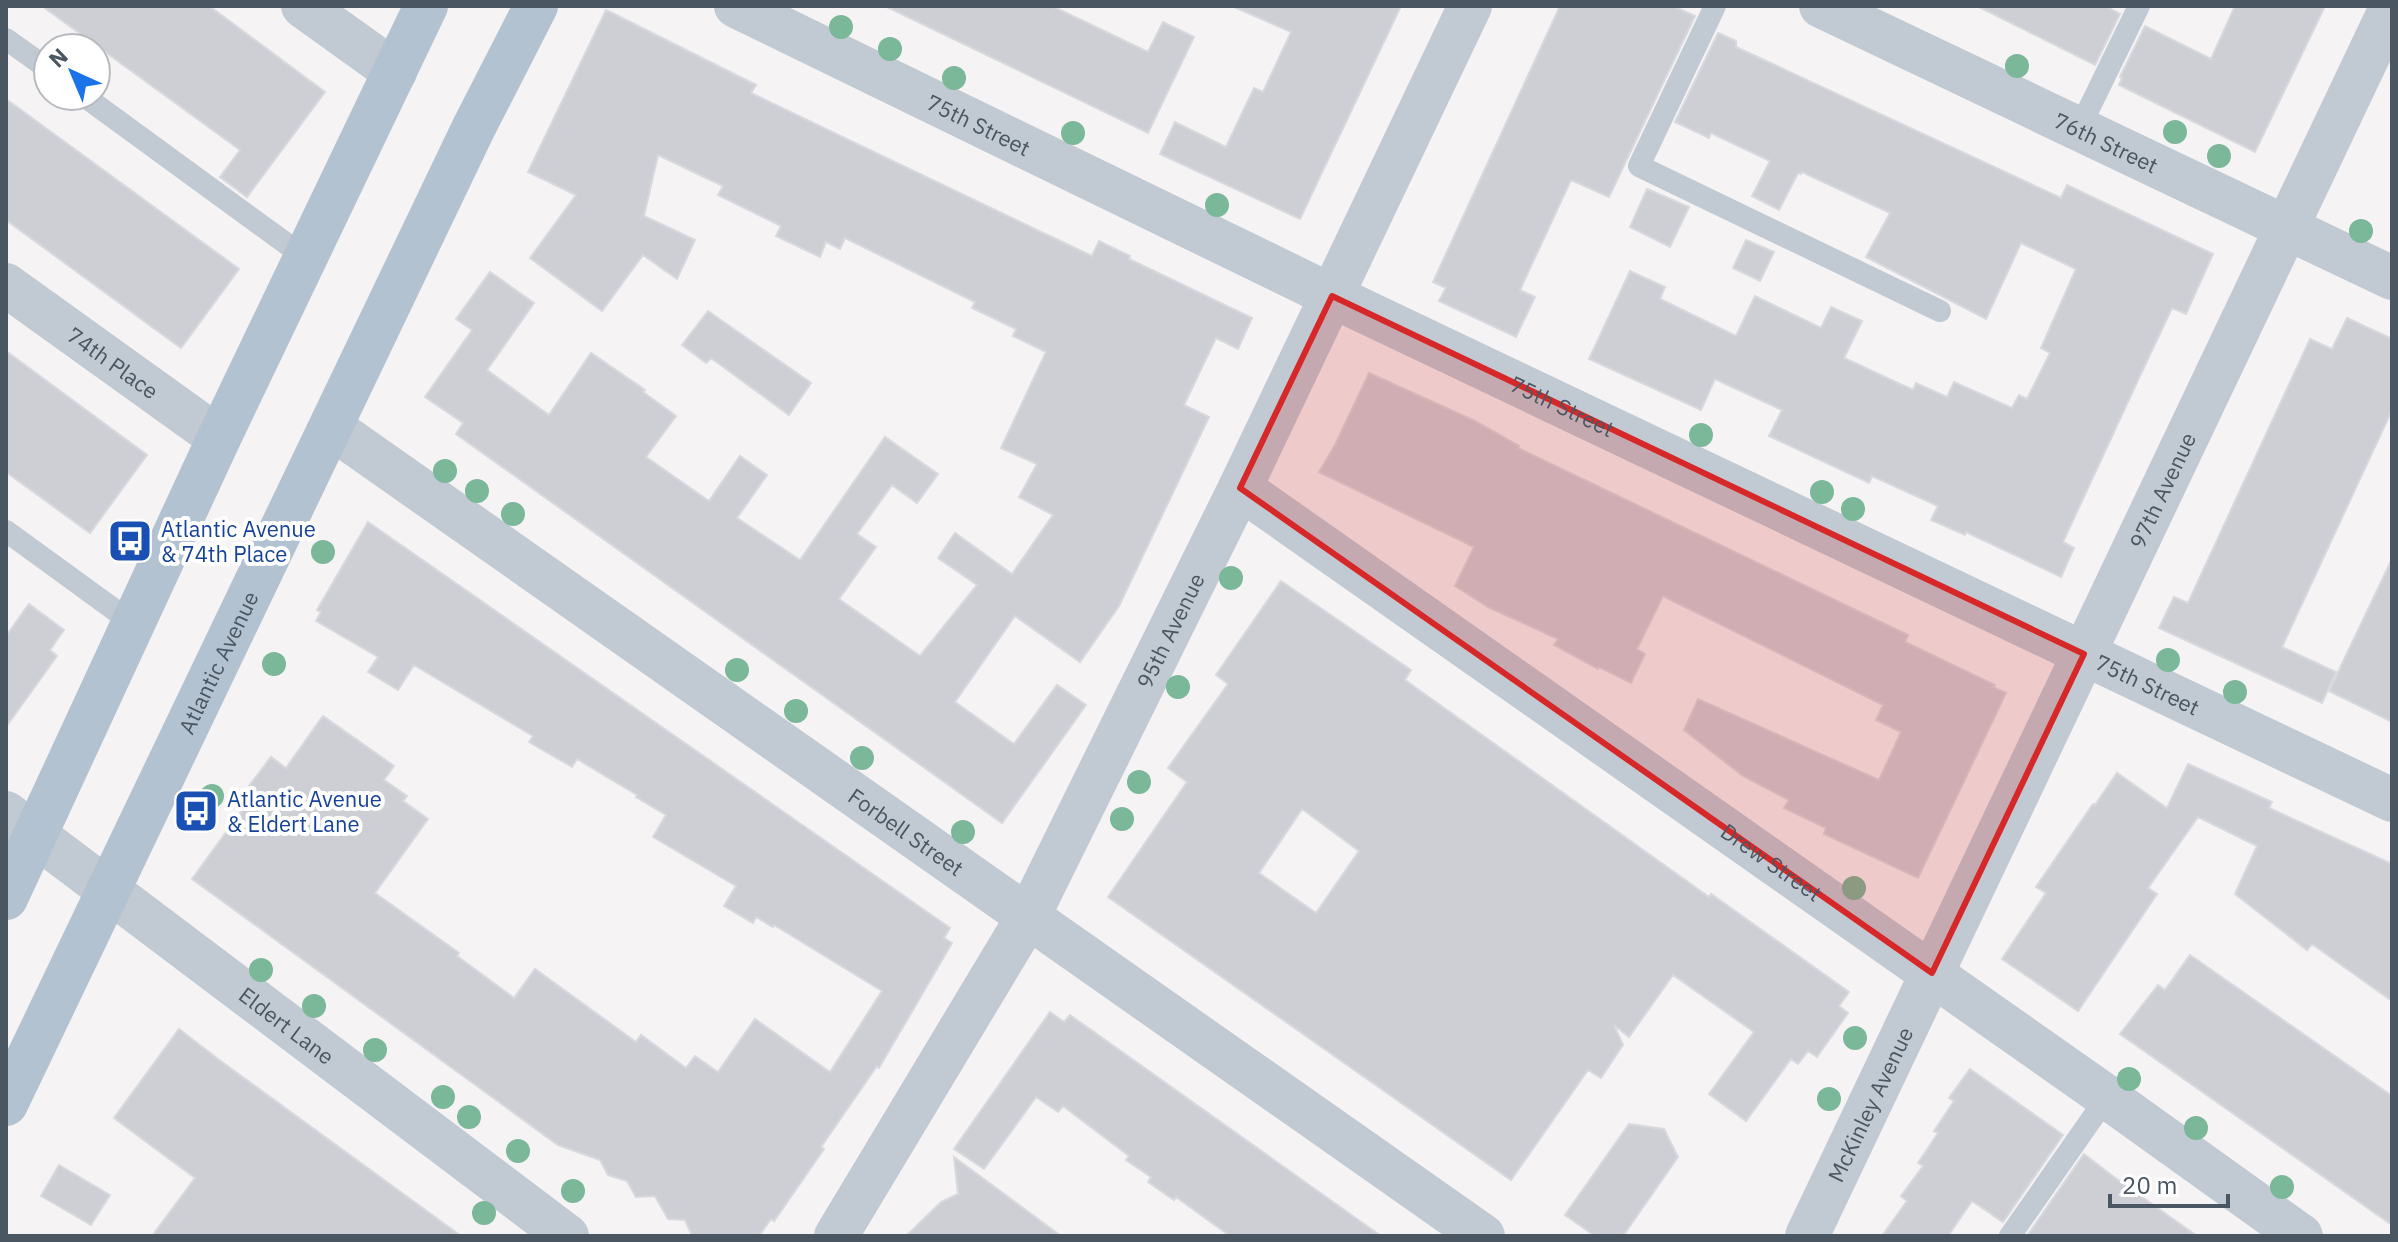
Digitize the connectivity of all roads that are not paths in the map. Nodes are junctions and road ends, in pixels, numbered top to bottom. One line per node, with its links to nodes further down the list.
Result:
1 (303, 6): 12 (street)
2 (426, 6): 12 (main road)
3 (536, 6): 21 (main road, Atlantic Avenue)
4 (736, 6): 19 (street, 75th Street)
5 (1470, 6): 19 (street, 95th Avenue)
6 (1715, 6): 20 (lane)
7 (1821, 6): 14 (street, 76th Street)
8 (2139, 6): 14 (lane)
9 (2392, 6): 15 (street, 97th Avenue)
10 (6, 39): 11 (lane)
11 (32, 58)
12 (395, 72): 16 (main road)
13 (106, 112): 16 (lane)
14 (2079, 129): 15 (street, 76th Street)
15 (2286, 228): 17 (street, 76th Street); 26 (street, 97th Avenue)
16 (306, 258): 22 (main road)
17 (2392, 278)
18 (6, 285): 22 (street, 74th Place)
19 (1332, 296): 23 (street, 95th Avenue); 26 (street, 75th Street)
20 (1940, 311)
21 (332, 428): 29 (main road, Atlantic Avenue); 31 (street, Forbell Street)
22 (219, 438): 25 (main road)
23 (1240, 488): 31 (street, 95th Avenue); 32 (street, Drew Street)
24 (6, 531): 25 (lane)
25 (134, 624): 28 (main road)
26 (2084, 654): 27 (street, 75th Street); 32 (street, 97th Avenue)
27 (2392, 800)
28 (21, 824): 29 (street, Eldert Lane); 30 (main road)
29 (110, 891): 34 (main road, Atlantic Avenue); 35 (street, Eldert Lane)
30 (6, 898)
31 (1029, 915): 36 (street, 95th Avenue); 37 (street, Forbell Street)
32 (1932, 973): 33 (street, Drew Street); 38 (street, McKinley Avenue)
33 (2107, 1097): 39 (lane); 40 (street, Drew Street)
34 (6, 1104)
35 (567, 1236)
36 (836, 1236)
37 (1483, 1236)
38 (1807, 1236)
39 (2010, 1236)
40 (2301, 1236)

